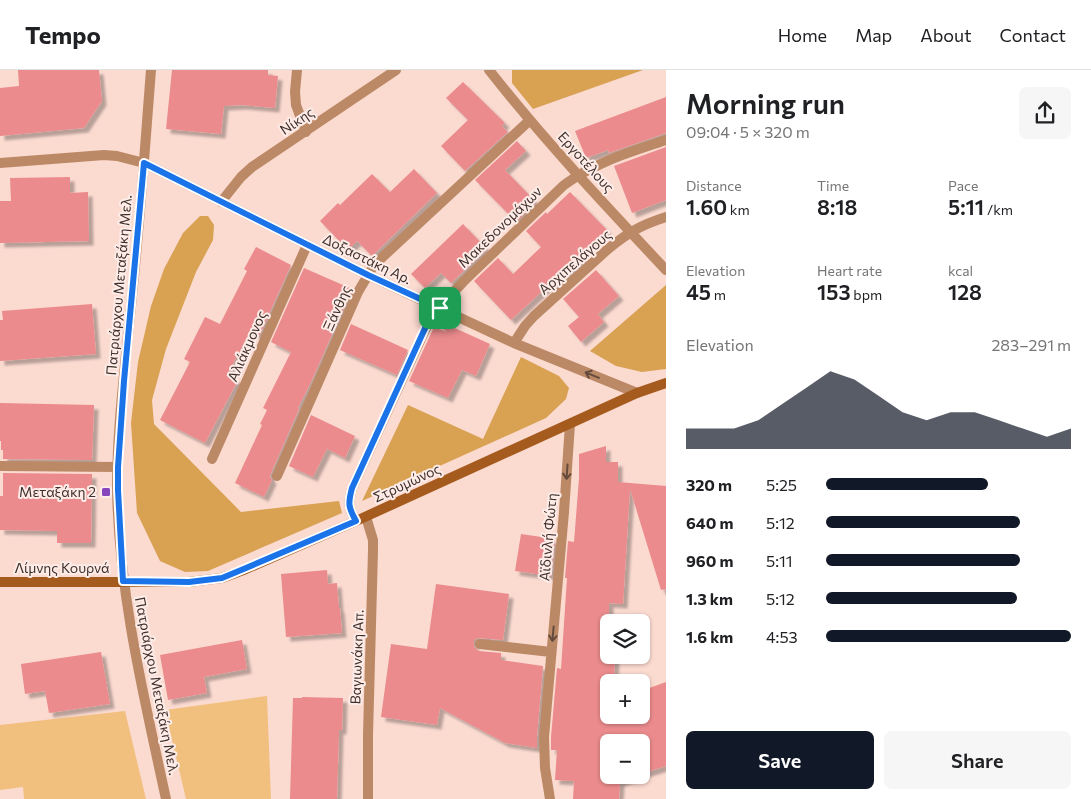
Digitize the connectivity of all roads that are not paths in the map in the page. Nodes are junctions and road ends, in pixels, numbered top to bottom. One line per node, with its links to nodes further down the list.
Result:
1 (151, 70): 9 (street, Πατριάρχου Μεταξάκη Μελ.)
2 (297, 70): 6 (street)
3 (396, 70): 6 (street, Νίκης)
4 (489, 70): 5 (street, Εργοτέλους)
5 (530, 120): 10 (street, Εργοτέλους); 16 (street, Ξάνθης)
6 (306, 132): 11 (street, Νίκης)
7 (666, 140): 10 (street, Μακεδονομάχων)
8 (0, 163): 9 (street, Δοξαστάκη Αρ.)
9 (144, 163): 11 (street, Δοξαστάκη Αρ.); 24 (street, Πατριάρχου Μεταξάκη Μελ.)
10 (578, 175): 13 (street, Εργοτέλους); 17 (street, Μακεδονομάχων)
11 (221, 202): 14 (street, Δοξαστάκη Αρ.)
12 (666, 217): 13 (street, Αρχιπελάγους)
13 (630, 232): 15 (street, Εργοτέλους); 18 (street, Αρχιπελάγους)
14 (307, 245): 16 (street, Δοξαστάκη Αρ.); 22 (street, Αλιάκμονος)
15 (666, 270)
16 (368, 275): 17 (street, Δοξαστάκη Αρ.); 25 (street, Ξάνθης)
17 (440, 308): 18 (street, Δοξαστάκη Αρ.); 27 (street, Μακεδονομάχων)
18 (514, 343): 20 (street, Δοξαστάκη Αρ., one-way to 18)
19 (666, 383): 20 (street, Στρυμώνος)
20 (637, 394): 21 (street, Στρυμώνος)
21 (570, 424): 26 (street, Στρυμώνος); 31 (street, Αϊδινλή Φώτη, one-way to 31)
22 (212, 459)
23 (0, 466): 24 (street)
24 (118, 467): 28 (street, Πατριάρχου Μεταξάκη Μελ.)
25 (277, 476)
26 (366, 517): 27 (street, Στρυμώνος); 33 (street, Βαγιωνάκη Απ.)
27 (356, 521): 28 (street, Στρυμώνος)
28 (123, 581): 29 (street, Λίμνης Κουρνά); 32 (street, Πατριάρχου Μεταξάκη Μελ.)
29 (0, 582)
30 (480, 644): 31 (street)
31 (551, 652): 34 (street, Αϊδινλή Φώτη)
32 (166, 799)
33 (368, 799)
34 (550, 799)

